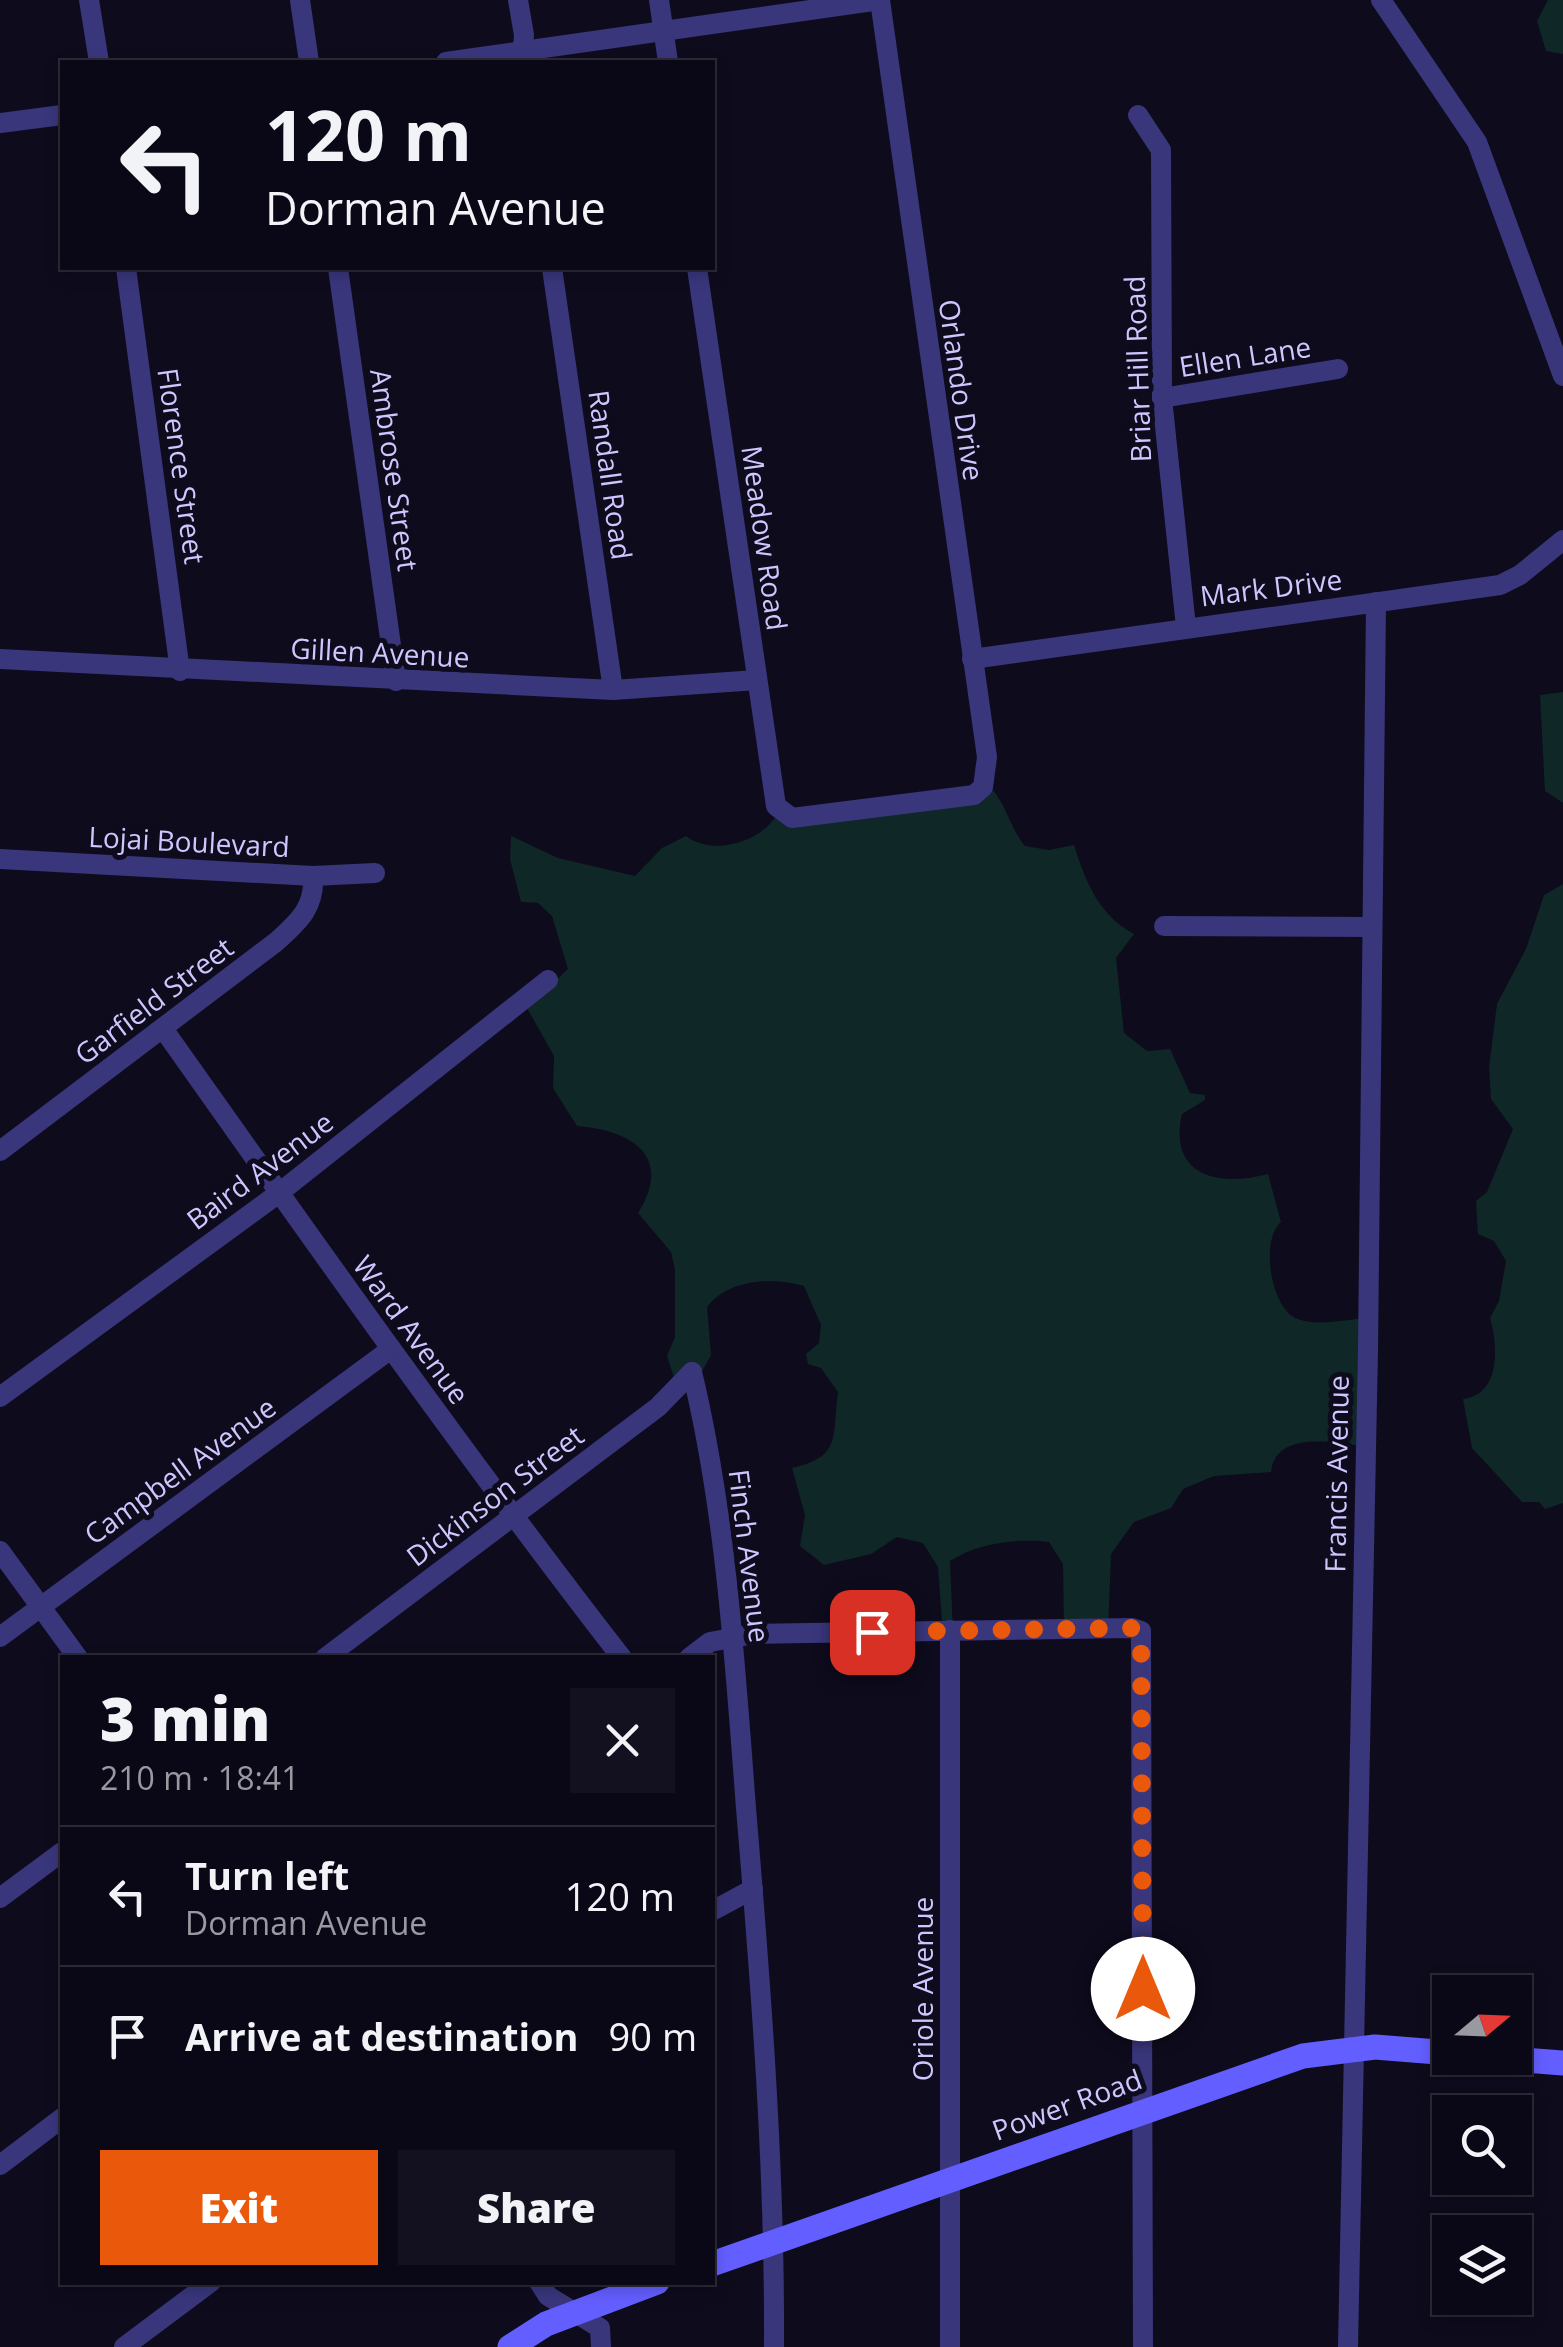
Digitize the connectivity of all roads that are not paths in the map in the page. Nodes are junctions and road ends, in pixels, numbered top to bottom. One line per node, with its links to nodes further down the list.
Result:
1 (90, 0): 9 (street)
2 (300, 0): 10 (street)
3 (518, 0): 8 (street)
4 (660, 0): 7 (street)
5 (880, 0): 7 (street); 27 (street, Orlando Drive)
6 (1380, 0): 21 (street)
7 (664, 30): 8 (street); 12 (street)
8 (522, 57): 11 (street)
9 (98, 60)
10 (309, 60)
11 (476, 60)
12 (668, 60)
13 (60, 115): 15 (street)
14 (1138, 115): 22 (street, Briar Hill Road)
15 (0, 123)
16 (126, 270): 28 (street, Florence Street)
17 (338, 270): 30 (street, Ambrose Street)
18 (552, 270): 31 (street, Randall Road)
19 (697, 270): 29 (street, Meadow Road)
20 (1338, 370): 22 (street, Ellen Lane)
21 (1563, 376)
22 (1162, 398): 25 (street, Briar Hill Road)
23 (1563, 540): 24 (street, Mark Drive)
24 (1376, 602): 25 (street, Mark Drive); 37 (street, Francis Avenue)
25 (1186, 627): 27 (street, Mark Drive)
26 (0, 659): 28 (street, Gillen Avenue)
27 (972, 659): 32 (street, Orlando Drive)
28 (180, 672): 30 (street, Gillen Avenue)
29 (757, 680): 31 (street, Gillen Avenue); 32 (street, Meadow Road)
30 (396, 681): 31 (street, Gillen Avenue)
31 (614, 690)
32 (783, 814)
33 (0, 859): 35 (street, Lojai Boulevard)
34 (375, 874): 35 (street, Lojai Boulevard)
35 (314, 876): 39 (street, Garfield Street)
36 (1164, 926): 37 (street)
37 (1372, 927): 59 (street, Francis Avenue)
38 (548, 980): 41 (street, Baird Avenue)
39 (164, 1030): 40 (street, Garfield Street); 41 (street, Ward Avenue)
40 (0, 1151)
41 (280, 1193): 42 (street, Ward Avenue); 44 (street, Baird Avenue)
42 (391, 1349): 45 (street, Ward Avenue); 47 (street, Campbell Avenue)
43 (692, 1372): 45 (street, Dickinson Street); 49 (street, Finch Avenue)
44 (0, 1398)
45 (514, 1518): 52 (street, Dickinson Street); 53 (street, Ward Avenue)
46 (0, 1551): 47 (street)
47 (41, 1607): 50 (street, Campbell Avenue); 51 (street)
48 (950, 1630): 49 (street); 63 (street); 66 (street, Oriole Avenue)
49 (731, 1636): 54 (street); 56 (street, Finch Avenue)
50 (0, 1637)
51 (76, 1655)
52 (329, 1655)
53 (620, 1655)
54 (693, 1655)
55 (60, 1853): 57 (street)
56 (753, 1889): 58 (street); 67 (street, Finch Avenue)
57 (0, 1898)
58 (715, 1909)
59 (1352, 2048): 60 (main road, Power Road); 63 (main road, Power Road); 79 (street, Francis Avenue)
60 (1432, 2053)
61 (1532, 2061): 62 (main road)
62 (1563, 2063)
63 (1143, 2109): 66 (main road, Power Road); 78 (street)
64 (60, 2120): 65 (street)
65 (0, 2165)
66 (951, 2178): 67 (main road, Power Road); 77 (street, Oriole Avenue)
67 (775, 2242): 68 (main road, Power Road); 76 (street, Finch Avenue)
68 (715, 2263)
69 (207, 2285): 73 (street)
70 (541, 2285): 72 (street)
71 (649, 2285): 72 (main road)
72 (574, 2312): 74 (main road); 75 (street)
73 (124, 2347)
74 (510, 2347)
75 (601, 2347)
76 (774, 2347)
77 (950, 2347)
78 (1143, 2347)
79 (1348, 2347)

